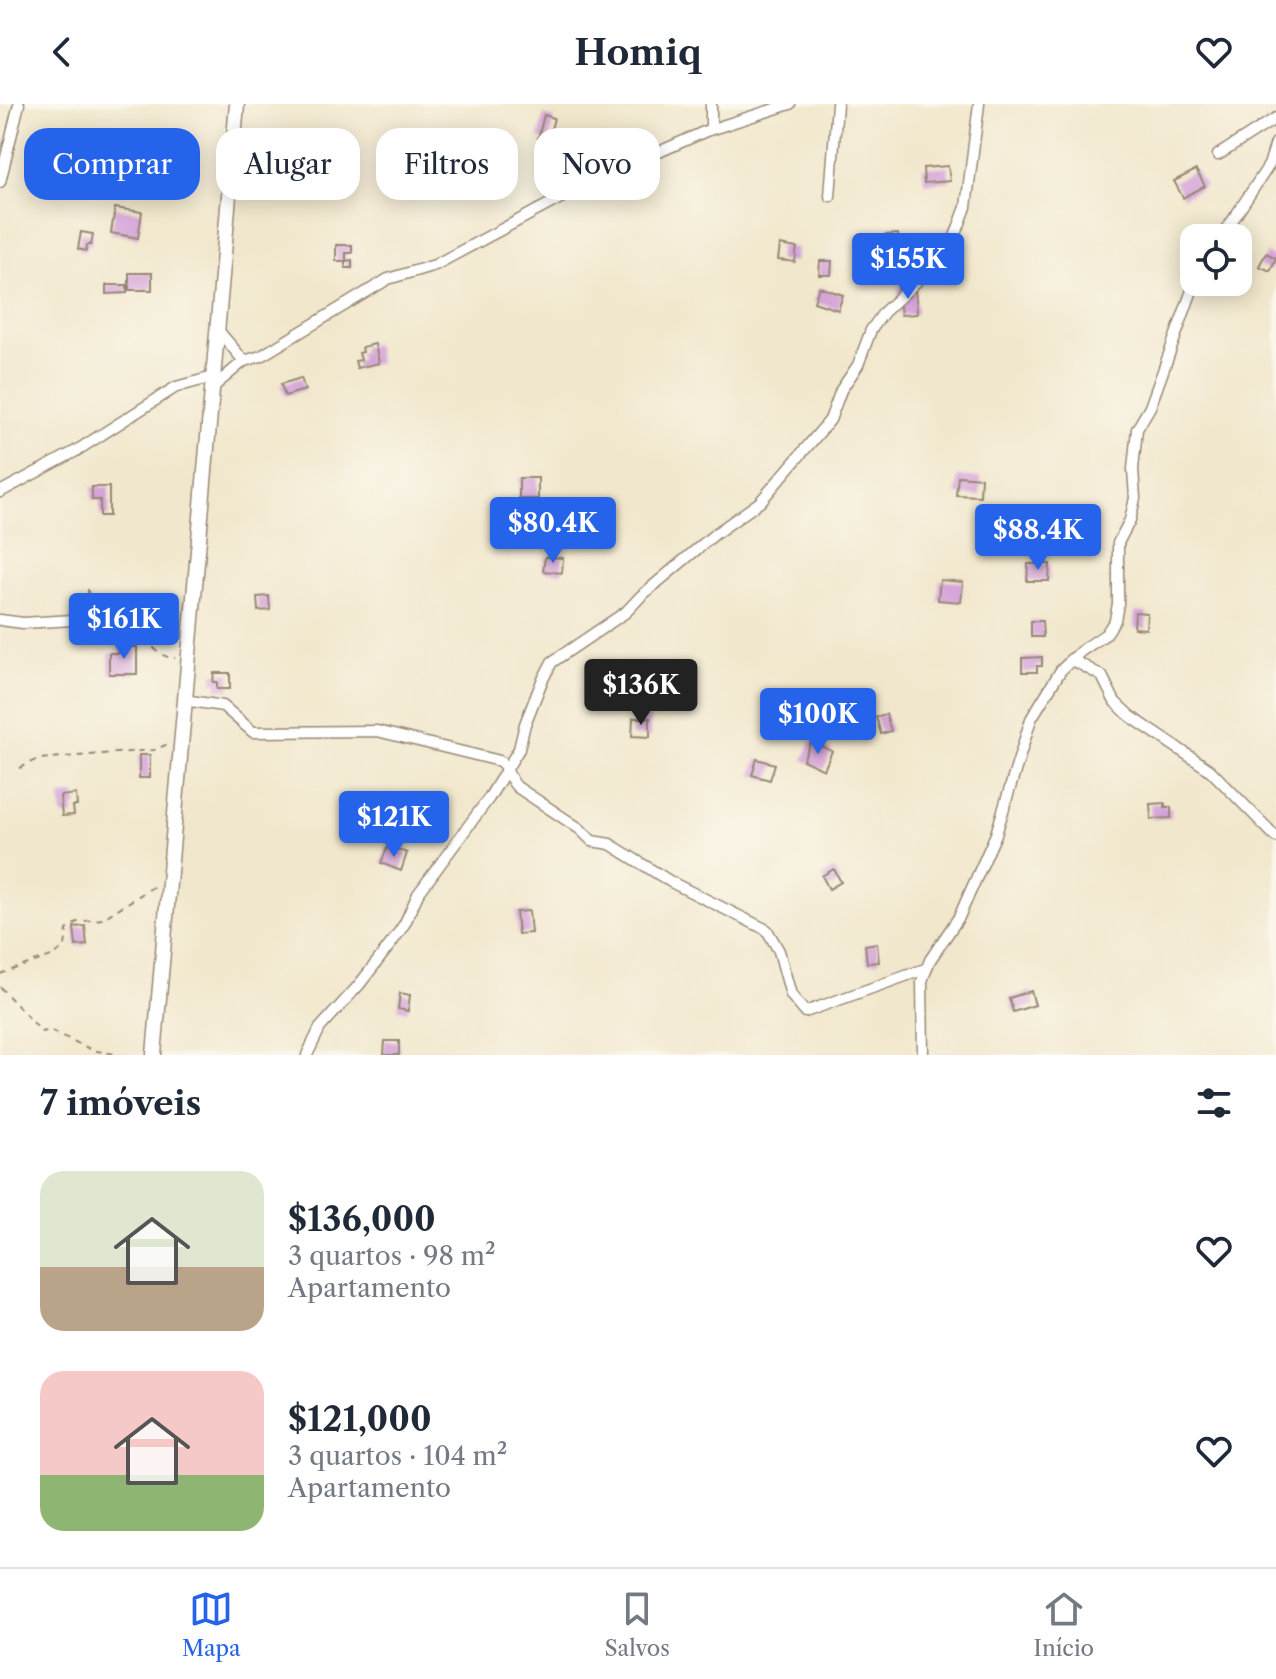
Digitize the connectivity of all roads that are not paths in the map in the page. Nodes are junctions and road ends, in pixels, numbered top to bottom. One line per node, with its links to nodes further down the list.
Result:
1 (19, 104): 11 (street)
2 (237, 104): 15 (street)
3 (711, 104): 8 (street)
4 (790, 104): 8 (street)
5 (837, 104): 12 (street)
6 (979, 104): 23 (street)
7 (1276, 118): 10 (street)
8 (711, 129): 16 (street)
9 (1276, 143): 13 (street)
10 (1218, 155)
11 (0, 182)
12 (830, 196)
13 (1230, 224)
14 (1190, 296): 21 (street)
15 (217, 329): 16 (street); 17 (street)
16 (244, 361): 17 (street)
17 (212, 382): 18 (street); 22 (street)
18 (0, 492)
19 (107, 618): 20 (street)
20 (0, 620)
21 (1071, 659): 24 (street); 25 (street)
22 (184, 700): 23 (street); 26 (street)
23 (506, 770): 25 (street); 27 (street)
24 (1276, 837)
25 (925, 969): 28 (street)
26 (154, 1055)
27 (307, 1055)
28 (923, 1055)

